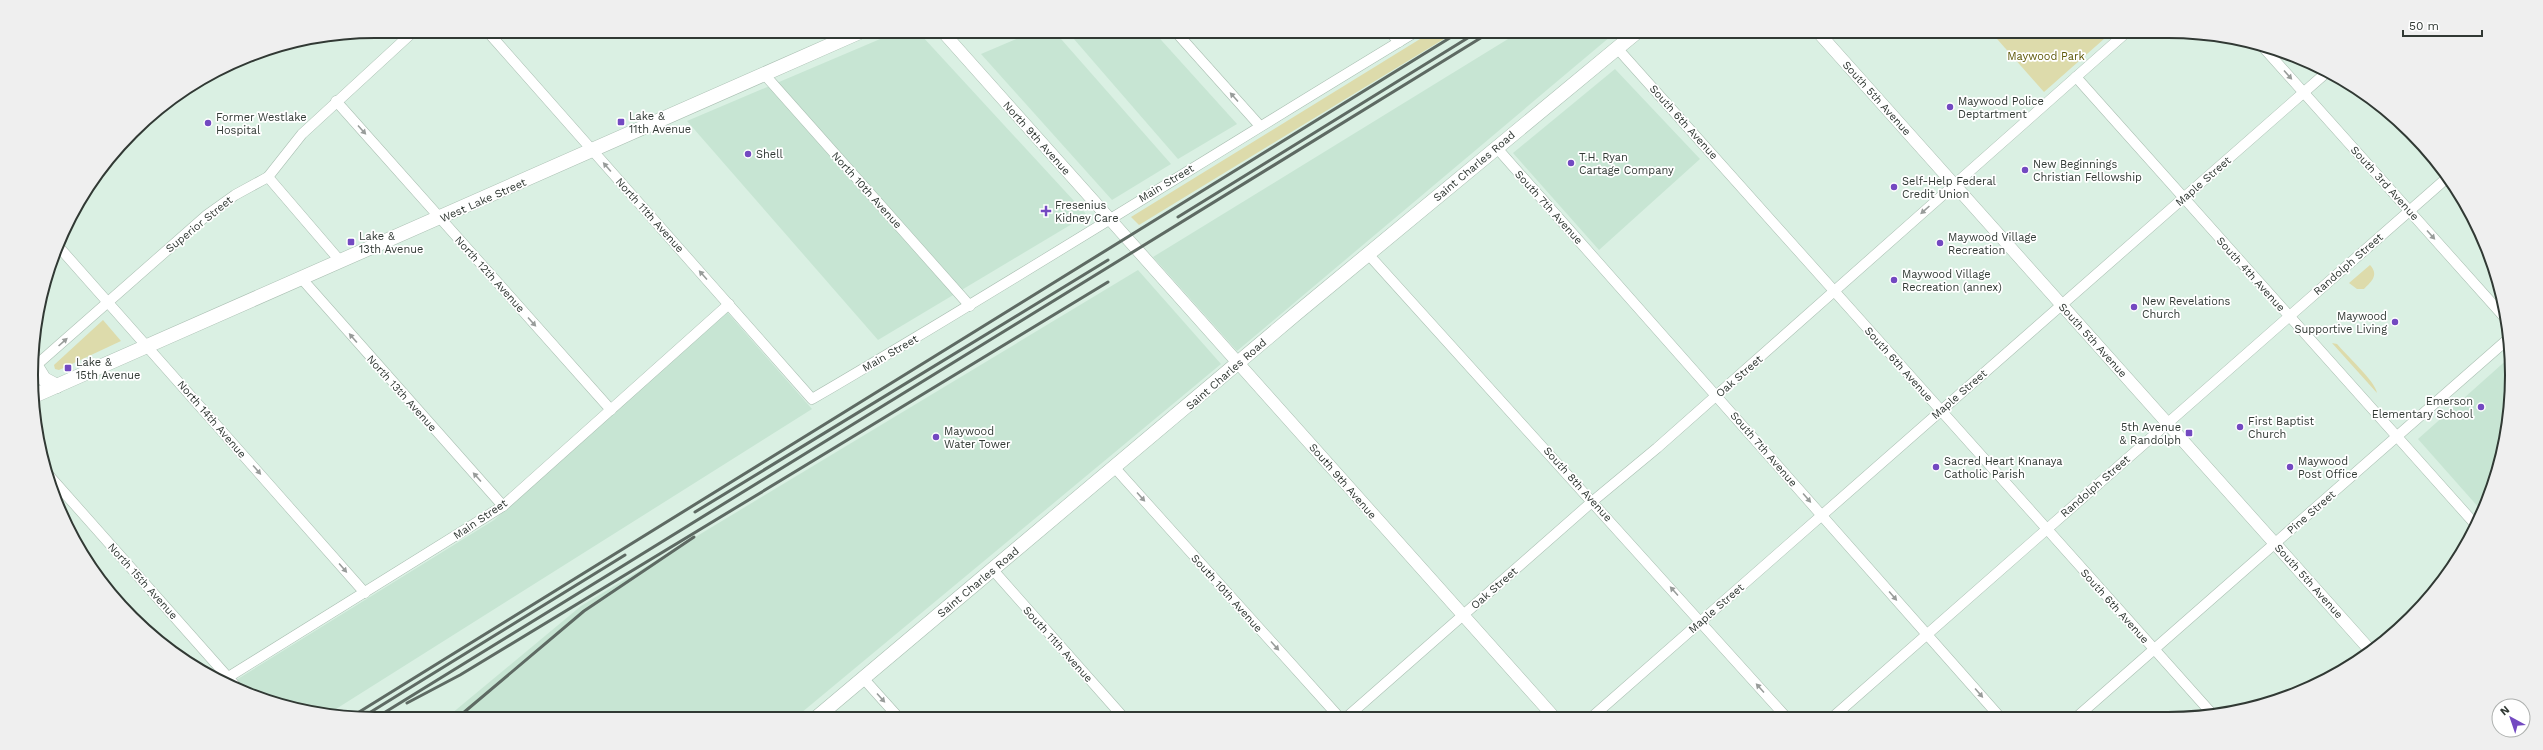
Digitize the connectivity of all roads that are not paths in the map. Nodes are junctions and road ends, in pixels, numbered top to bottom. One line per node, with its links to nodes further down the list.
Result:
1 (406, 38): 18 (street, Superior Street)
2 (493, 38): 21 (street, North 11th Avenue)
3 (846, 38): 14 (main road, West Lake Street)
4 (948, 38): 27 (street, North 9th Avenue)
5 (1181, 38): 19 (street, one-way to 5)
6 (1395, 38): 11 (street)
7 (1405, 38): 11 (street, Main Street)
8 (1629, 38): 12 (main road, Saint Charles Road)
9 (1823, 38): 24 (street, South 5th Avenue)
10 (2120, 38): 16 (street, Oak Street)
11 (1398, 42): 19 (street, Main Street)
12 (1617, 48): 20 (main road, Saint Charles Road); 34 (street, South 6th Avenue)
13 (2269, 54): 17 (street, South 3rd Avenue, one-way to 17)
14 (764, 74): 21 (main road, West Lake Street); 38 (street, North 10th Avenue)
15 (2323, 76): 17 (street, Maple Street)
16 (2076, 77): 24 (street, Oak Street); 25 (street, South 4th Avenue)
17 (2304, 92): 25 (street, Maple Street); 26 (street, South 3rd Avenue)
18 (336, 101): 22 (street, Superior Street); 28 (street, North 12th Avenue, one-way to 28)
19 (1260, 126): 27 (street, Main Street)
20 (1496, 148): 31 (main road, Saint Charles Road); 48 (street, South 7th Avenue)
21 (593, 151): 28 (main road, West Lake Street); 36 (street, North 11th Avenue, one-way to 21)
22 (268, 177): 32 (street); 35 (street, Superior Street)
23 (2443, 181): 26 (street, Randolph Street)
24 (1954, 184): 34 (street, Oak Street, one-way to 34); 37 (street, South 5th Avenue)
25 (2184, 197): 37 (street, Maple Street); 40 (street, South 4th Avenue)
26 (2409, 210): 39 (street, South 3rd Avenue, one-way to 39); 40 (street, Randolph Street)
27 (1109, 218): 29 (street, North 9th Avenue); 38 (street, Main Street)
28 (441, 219): 32 (main road, West Lake Street); 50 (street, North 12th Avenue, one-way to 50)
29 (1132, 245): 44 (street, South 9th Avenue)
30 (62, 251): 35 (street, North 14th Avenue)
31 (1368, 254): 44 (main road, Saint Charles Road); 56 (street, South 8th Avenue)
32 (341, 262): 33 (main road, West Lake Street)
33 (302, 279): 42 (main road, West Lake Street); 57 (street, North 13th Avenue, one-way to 33)
34 (1834, 291): 48 (street, Oak Street); 51 (street, South 6th Avenue)
35 (107, 302): 42 (street, North 14th Avenue); 43 (street, Superior Street, one-way to 35)
36 (729, 304): 49 (street, North 11th Avenue); 50 (street, Main Street)
37 (2062, 304): 51 (street, Maple Street); 52 (street, South 5th Avenue)
38 (970, 306): 49 (street, Main Street)
39 (2499, 312)
40 (2289, 316): 52 (street, Randolph Street); 53 (street, South 4th Avenue)
41 (2503, 343): 53 (street, Pine Street)
42 (148, 347): 46 (main road, West Lake Street); 63 (street, North 14th Avenue, one-way to 63)
43 (39, 363)
44 (1238, 364): 54 (main road, Saint Charles Road); 64 (street, South 9th Avenue)
45 (38, 372): 46 (main road)
46 (57, 386): 47 (main road, West Lake Street)
47 (39, 394)
48 (1717, 395): 56 (street, Oak Street); 58 (street, South 7th Avenue, one-way to 58)
49 (812, 399)
50 (611, 410): 57 (street, Main Street)
51 (1941, 411): 58 (street, Maple Street); 60 (street, South 6th Avenue)
52 (2167, 423): 60 (street, Randolph Street); 61 (street, South 5th Avenue)
53 (2397, 437): 59 (street, South 4th Avenue); 61 (street, Pine Street)
54 (1116, 468): 62 (main road, Saint Charles Road); 76 (street, South 10th Avenue, one-way to 76)
55 (56, 484): 69 (street, North 15th Avenue)
56 (1593, 500): 64 (street, Oak Street); 65 (street, South 8th Avenue, one-way to 56)
57 (503, 506): 63 (street, Main Street)
58 (1822, 515): 65 (street, Maple Street); 66 (street, South 7th Avenue, one-way to 66)
59 (2471, 521)
60 (2047, 529): 66 (street, Randolph Street); 68 (street, South 6th Avenue)
61 (2275, 544): 67 (street, South 5th Avenue); 68 (street, Pine Street)
62 (993, 570): 71 (main road, Saint Charles Road); 75 (street, South 11th Avenue)
63 (365, 593): 70 (street, Main Street)
64 (1462, 616): 77 (street, Oak Street); 78 (street, South 9th Avenue)
65 (1701, 621): 79 (street, Maple Street); 80 (street, South 8th Avenue, one-way to 65)
66 (1927, 634): 81 (street, Randolph Street); 82 (street, South 7th Avenue, one-way to 82)
67 (2367, 647)
68 (2154, 650): 72 (street, South 6th Avenue); 83 (street, Pine Street)
69 (221, 675)
70 (227, 678)
71 (863, 678): 73 (main road, Saint Charles Road); 74 (street, one-way to 74)
72 (2208, 709)
73 (823, 712)
74 (894, 712)
75 (1119, 712)
76 (1333, 712)
77 (1354, 712)
78 (1549, 712)
79 (1598, 712)
80 (1782, 712)
81 (1839, 712)
82 (1995, 712)
83 (2083, 712)

